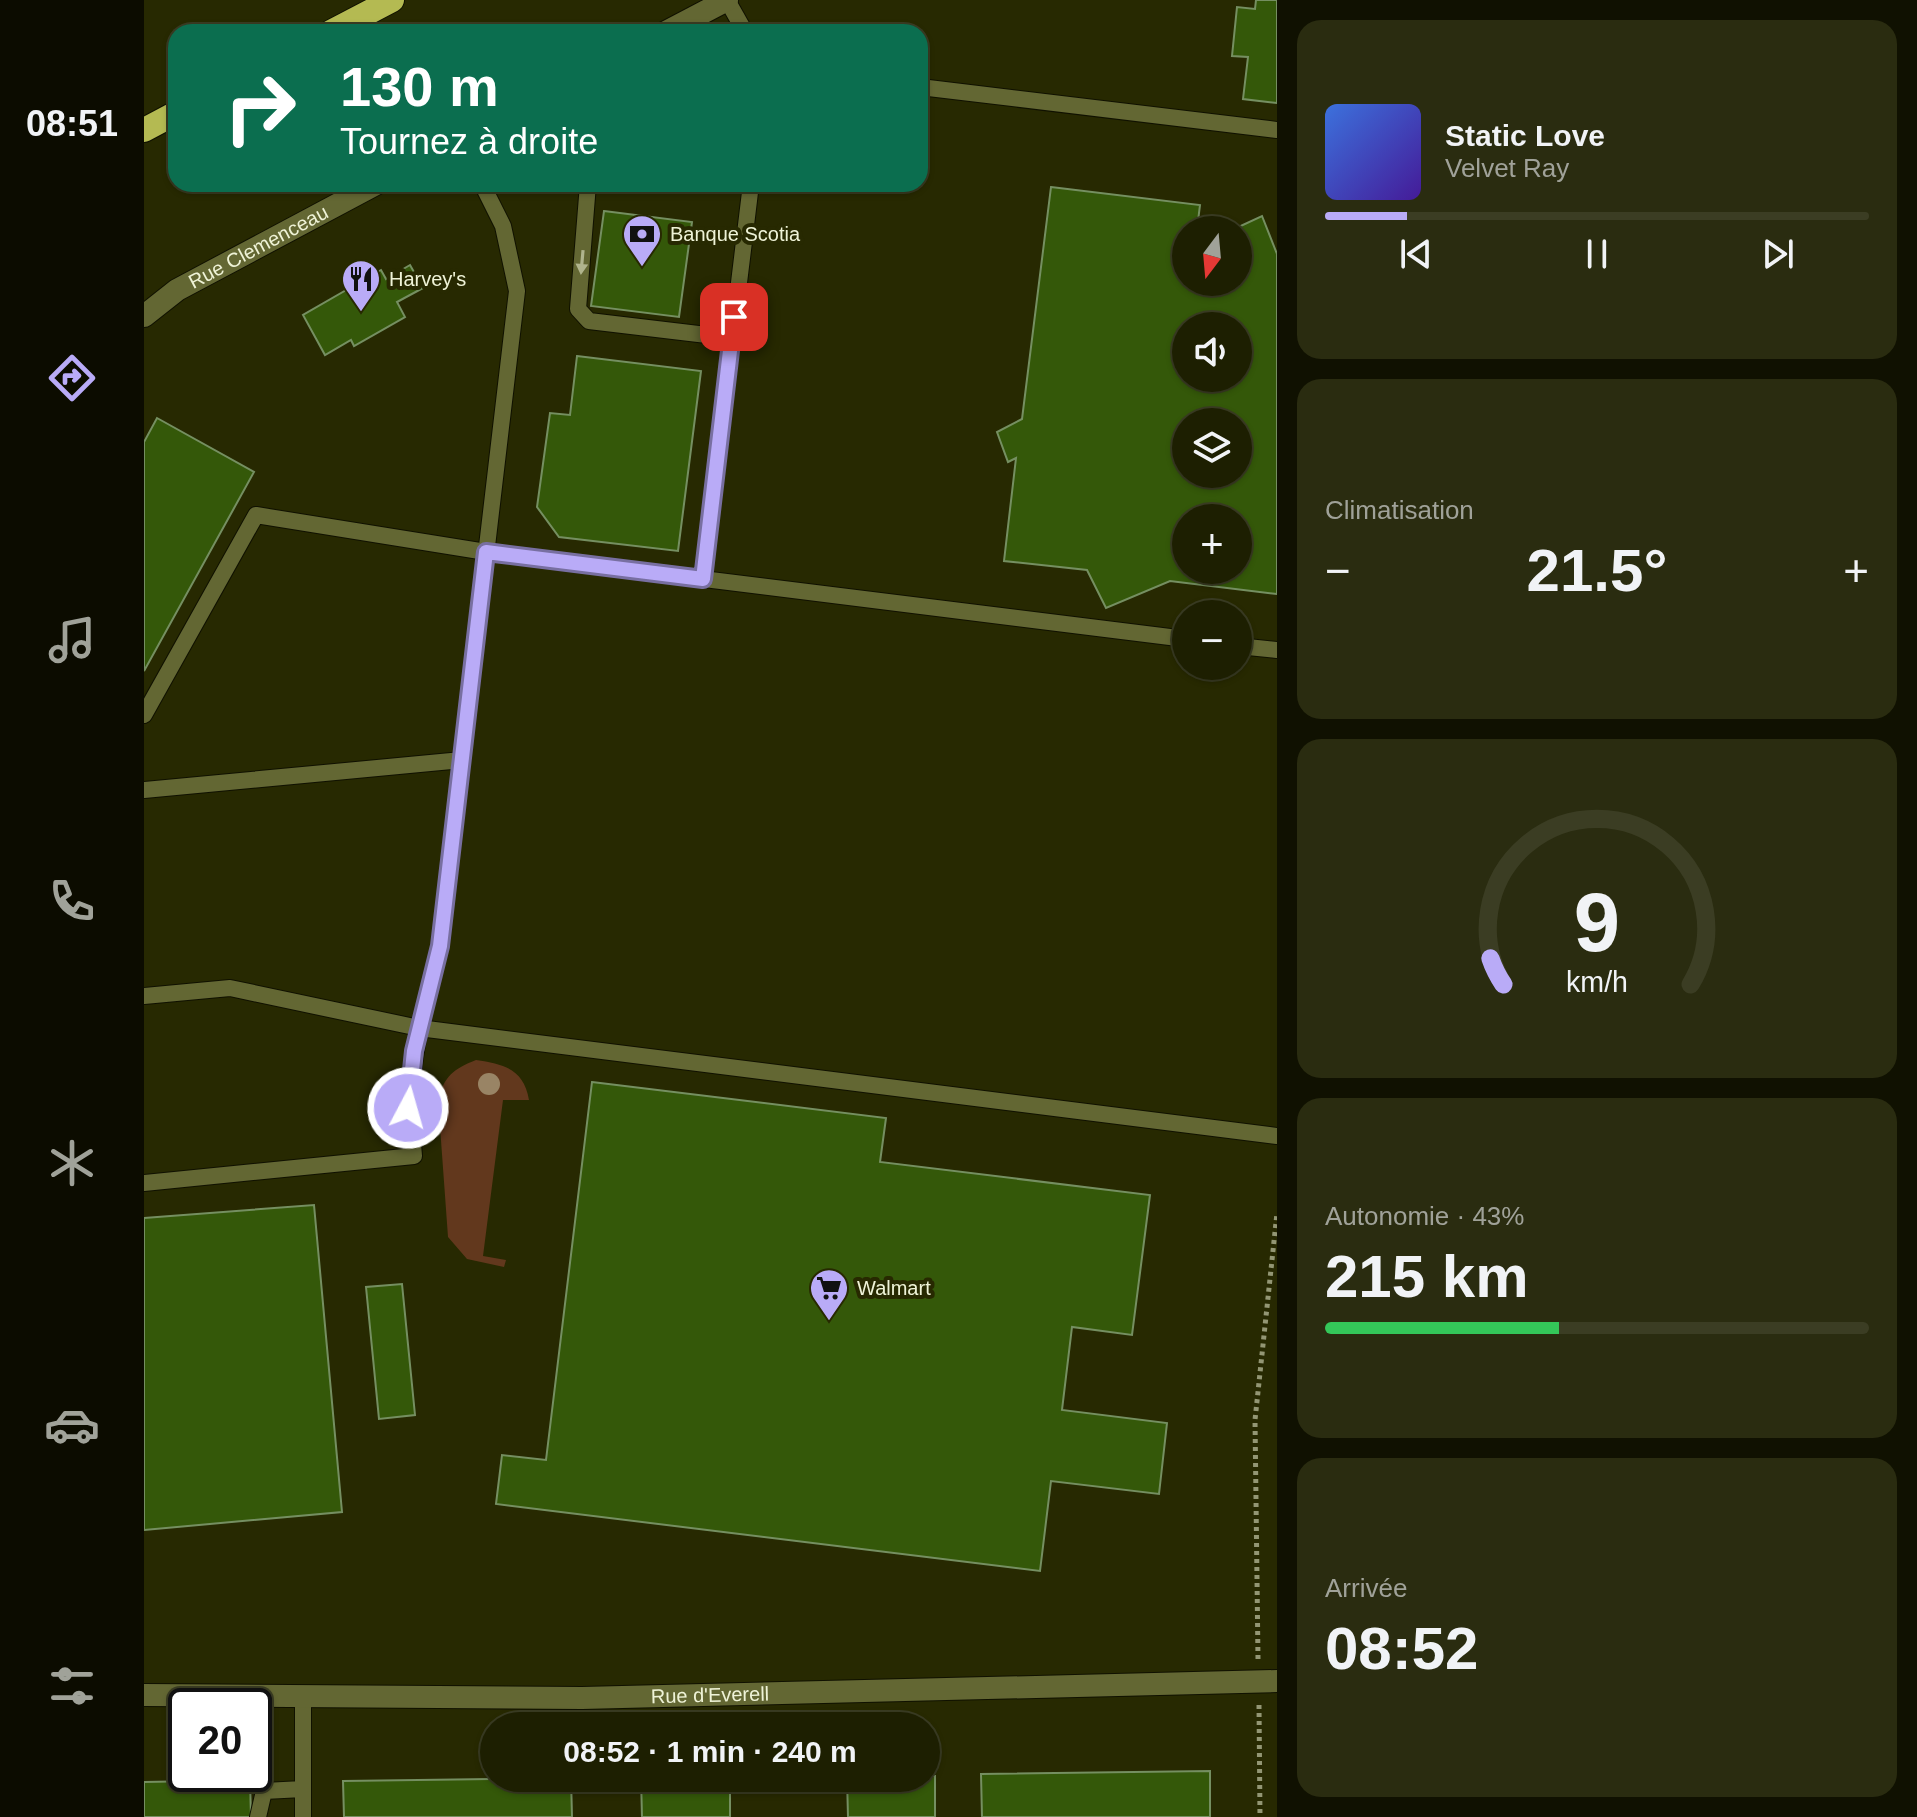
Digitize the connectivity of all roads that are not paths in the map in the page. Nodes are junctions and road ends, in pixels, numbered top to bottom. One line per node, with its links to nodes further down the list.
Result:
1 (392, 0): 3 (highway)
2 (727, 0): 4 (street); 5 (lane)
3 (346, 24)
4 (681, 24)
5 (740, 24)
6 (928, 88): 9 (lane)
7 (168, 117): 8 (highway)
8 (144, 130)
9 (1277, 130)
10 (361, 192): 14 (street, Rue Clemenceau)
11 (486, 192): 16 (lane)
12 (587, 192): 15 (lane, one-way to 15)
13 (750, 192): 15 (lane)
14 (144, 316)
15 (732, 338): 17 (lane)
16 (486, 552): 17 (lane); 21 (lane); 22 (lane)
17 (703, 579): 18 (lane)
18 (1172, 637)
19 (1252, 647): 20 (lane)
20 (1277, 650)
21 (144, 715)
22 (462, 760): 23 (lane); 25 (lane)
23 (144, 790)
24 (144, 996): 25 (lane)
25 (419, 1028): 26 (lane); 27 (lane)
26 (1277, 1136)
27 (144, 1183)
28 (1268, 1681): 30 (street, Rue d'Everell)
29 (144, 1695): 30 (street, Rue d'Everell)
30 (303, 1695): 31 (lane)
31 (303, 1789): 32 (lane); 33 (lane)
32 (258, 1817)
33 (303, 1817)

